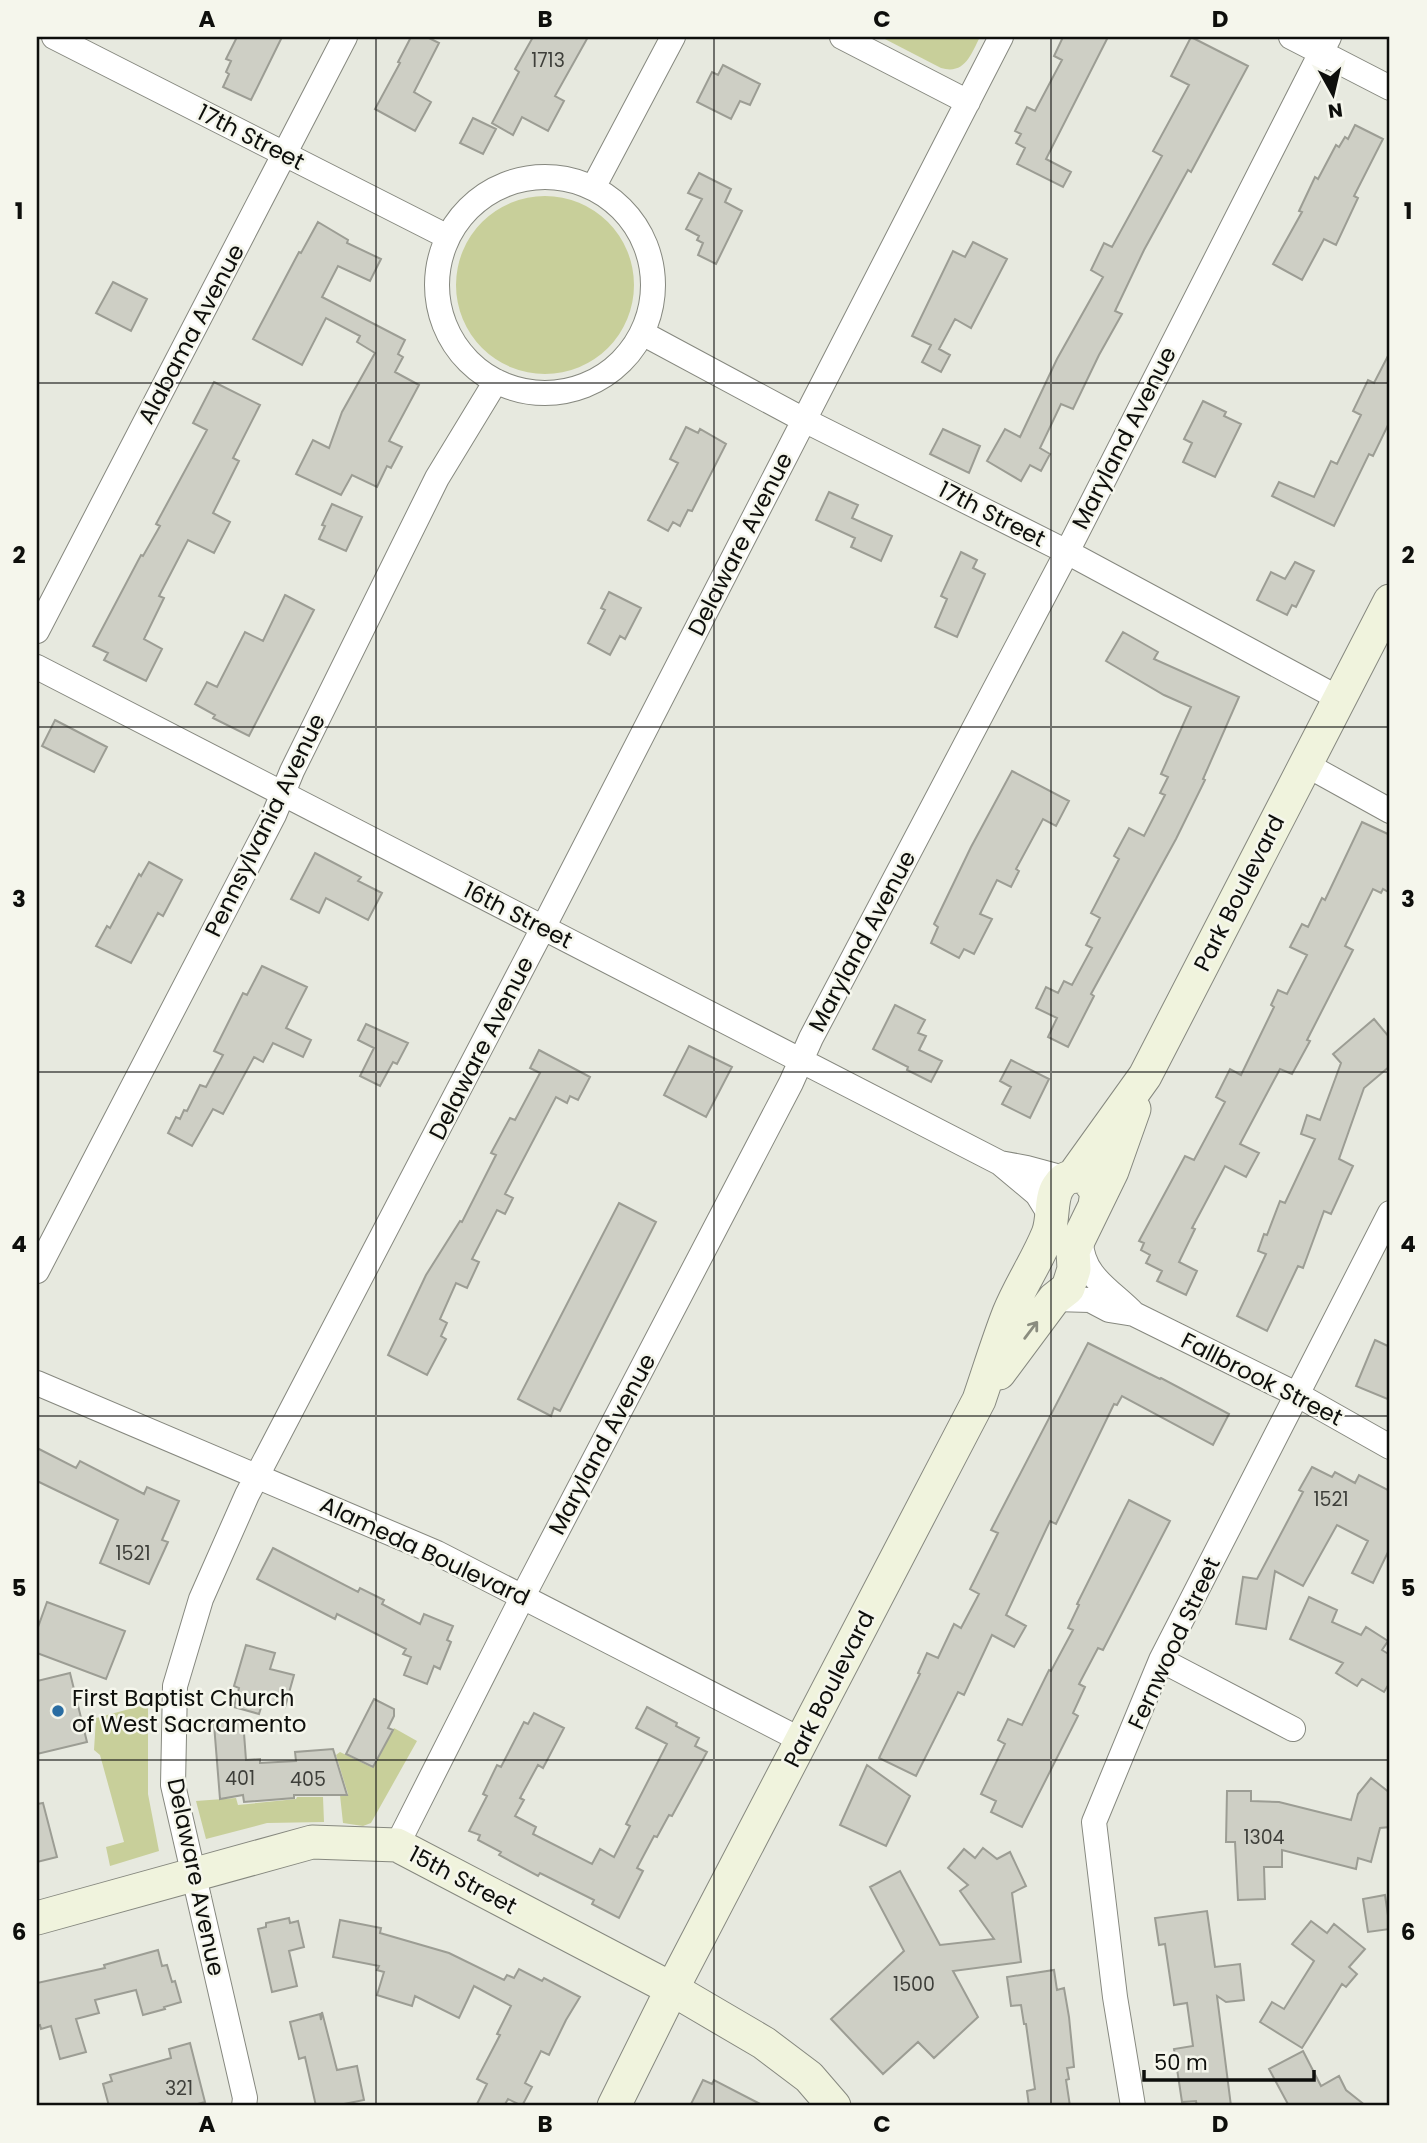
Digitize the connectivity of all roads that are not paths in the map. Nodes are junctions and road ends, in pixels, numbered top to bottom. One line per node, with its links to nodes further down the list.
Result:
1 (54, 37): 10 (street, 17th Street)
2 (345, 37): 10 (street, Alabama Avenue)
3 (673, 37): 11 (street)
4 (842, 37): 9 (street)
5 (1001, 37): 9 (street, Delaware Avenue)
6 (1291, 37): 7 (street)
7 (1325, 45): 8 (street); 16 (street, Maryland Avenue)
8 (1390, 88)
9 (968, 102): 15 (street, Delaware Avenue)
10 (284, 155): 12 (street, 17th Street); 18 (street, Alabama Avenue)
11 (593, 188): 12 (street); 13 (street)
12 (448, 237): 14 (street)
13 (642, 333): 14 (street); 15 (street, 17th Street)
14 (496, 381): 22 (street, Pennsylvania Avenue)
15 (804, 420): 16 (street, 17th Street); 24 (street, Delaware Avenue)
16 (1066, 552): 20 (street, 17th Street); 25 (street, Maryland Avenue)
17 (1390, 601): 20 (street, Park Boulevard)
18 (37, 631)
19 (37, 667): 22 (street, 16th Street)
20 (1340, 699): 21 (street, Park Boulevard)
21 (1305, 764): 23 (street); 26 (street, Park Boulevard)
22 (283, 794): 24 (street, 16th Street); 32 (street, Pennsylvania Avenue)
23 (1390, 811)
24 (543, 928): 25 (street, 16th Street); 39 (street, Delaware Avenue)
25 (801, 1061): 27 (street, 16th Street); 40 (street, Maryland Avenue)
26 (1145, 1076): 28 (street, Park Boulevard); 30 (street)
27 (1000, 1163): 28 (street); 30 (street)
28 (1069, 1177): 30 (street, Park Boulevard); 30 (street)
29 (1390, 1213): 36 (street, Fernwood Street)
30 (1076, 1220): 31 (street, Park Boulevard); 33 (street); 34 (street)
31 (1033, 1268): 33 (street); 37 (street, Park Boulevard)
32 (37, 1271)
33 (1054, 1299): 34 (street); 37 (street, one-way to 33)
34 (1134, 1314): 36 (street, Fallbrook Street)
35 (37, 1383): 39 (street, Alameda Boulevard)
36 (1298, 1395): 38 (street, Fallbrook Street); 41 (street, Fernwood Street)
37 (979, 1400): 43 (street, Park Boulevard)
38 (1390, 1447)
39 (258, 1476): 40 (street, Alameda Boulevard); 45 (street, Delaware Avenue)
40 (523, 1596): 43 (street, Alameda Boulevard); 44 (street, Maryland Avenue)
41 (1161, 1660): 42 (street); 51 (street, Fernwood Street)
42 (1293, 1729)
43 (803, 1741): 47 (street, Park Boulevard)
44 (397, 1845): 45 (street, 15th Street); 47 (street, 15th Street)
45 (194, 1876): 46 (street, 15th Street); 48 (street, Delaware Avenue)
46 (37, 1918)
47 (672, 1989): 49 (street, Park Boulevard); 50 (street, 15th Street)
48 (244, 2106)
49 (614, 2106)
50 (834, 2106)
51 (1133, 2106)

